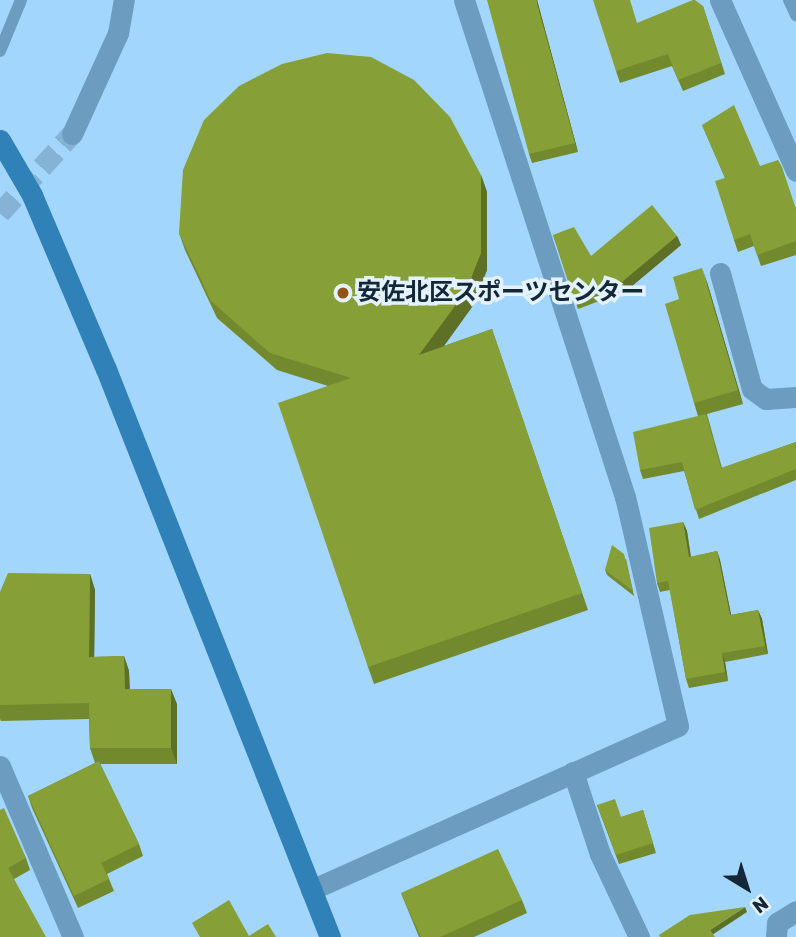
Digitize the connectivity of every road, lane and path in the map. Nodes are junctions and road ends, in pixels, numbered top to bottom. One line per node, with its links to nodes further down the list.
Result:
1 (21, 0): 7 (lane)
2 (124, 0): 8 (street)
3 (464, 0): 14 (street)
4 (720, 0): 10 (street)
5 (789, 0): 6 (lane)
6 (796, 15)
7 (0, 51)
8 (72, 134)
9 (0, 140): 16 (street)
10 (796, 171)
11 (720, 273): 12 (street)
12 (796, 397)
13 (0, 766): 15 (street)
14 (573, 772): 16 (street); 20 (street)
15 (6, 799): 18 (street)
16 (311, 890): 19 (street)
17 (796, 911): 21 (street)
18 (73, 937)
19 (330, 937)
20 (639, 937)
21 (776, 937)

